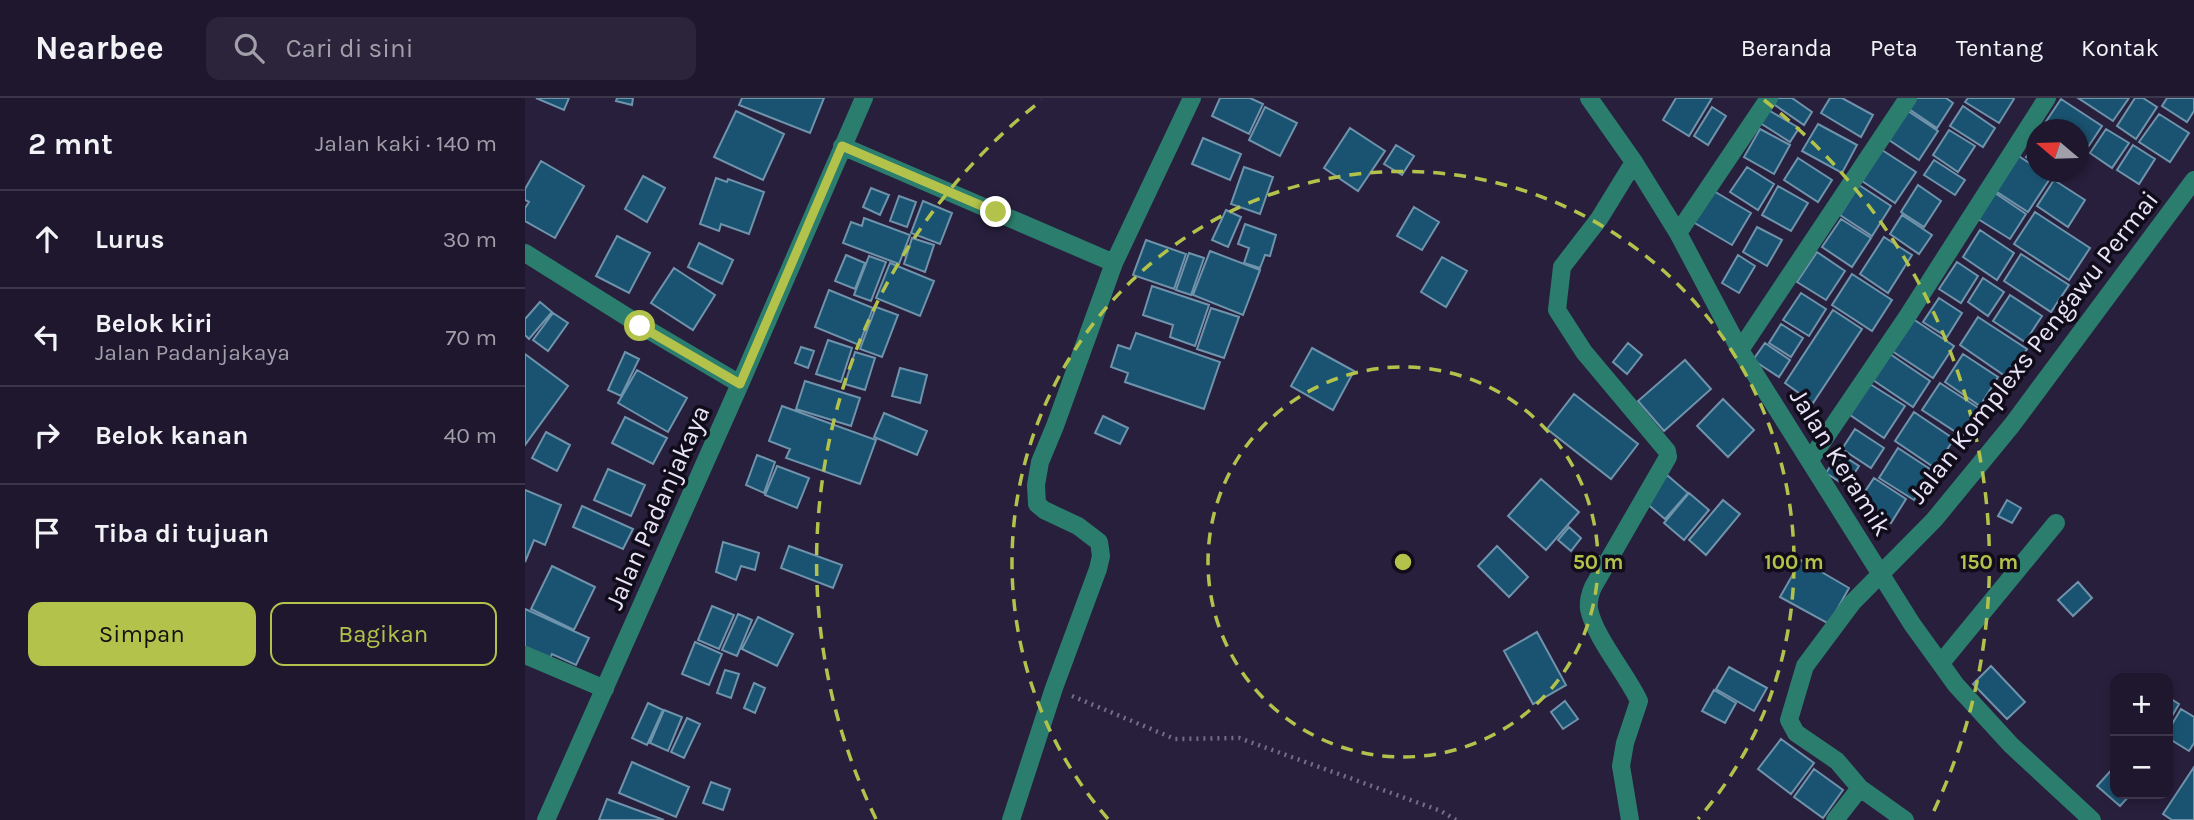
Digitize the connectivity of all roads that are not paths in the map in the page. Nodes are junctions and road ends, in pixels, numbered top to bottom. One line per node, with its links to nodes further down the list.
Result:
1 (864, 98): 7 (street, Jalan Padanjakaya)
2 (1192, 98): 12 (street)
3 (1589, 98): 8 (street, Jalan Keramik)
4 (1769, 98): 10 (street)
5 (1908, 98): 13 (street)
6 (2047, 98): 15 (street)
7 (842, 146): 12 (street); 14 (street, Jalan Padanjakaya)
8 (1634, 162): 10 (street, Jalan Keramik); 24 (street)
9 (2194, 180): 17 (street, Jalan Komplexs Pengawu Permai)
10 (1678, 233): 13 (street, Jalan Keramik)
11 (525, 253): 14 (street)
12 (1114, 263): 23 (street)
13 (1740, 350): 15 (street, Jalan Keramik)
14 (740, 384): 20 (street, Jalan Padanjakaya)
15 (1809, 460): 17 (street, Jalan Keramik)
16 (2056, 523): 19 (street)
17 (1881, 575): 19 (street, Jalan Keramik); 21 (street, Jalan Komplexs Pengawu Permai)
18 (525, 655): 20 (street)
19 (1941, 663): 27 (street, Jalan Keramik)
20 (604, 689): 22 (street, Jalan Padanjakaya)
21 (1860, 788): 25 (street); 26 (street)
22 (546, 820)
23 (1011, 820)
24 (1630, 820)
25 (1835, 820)
26 (1905, 820)
27 (2092, 820)

